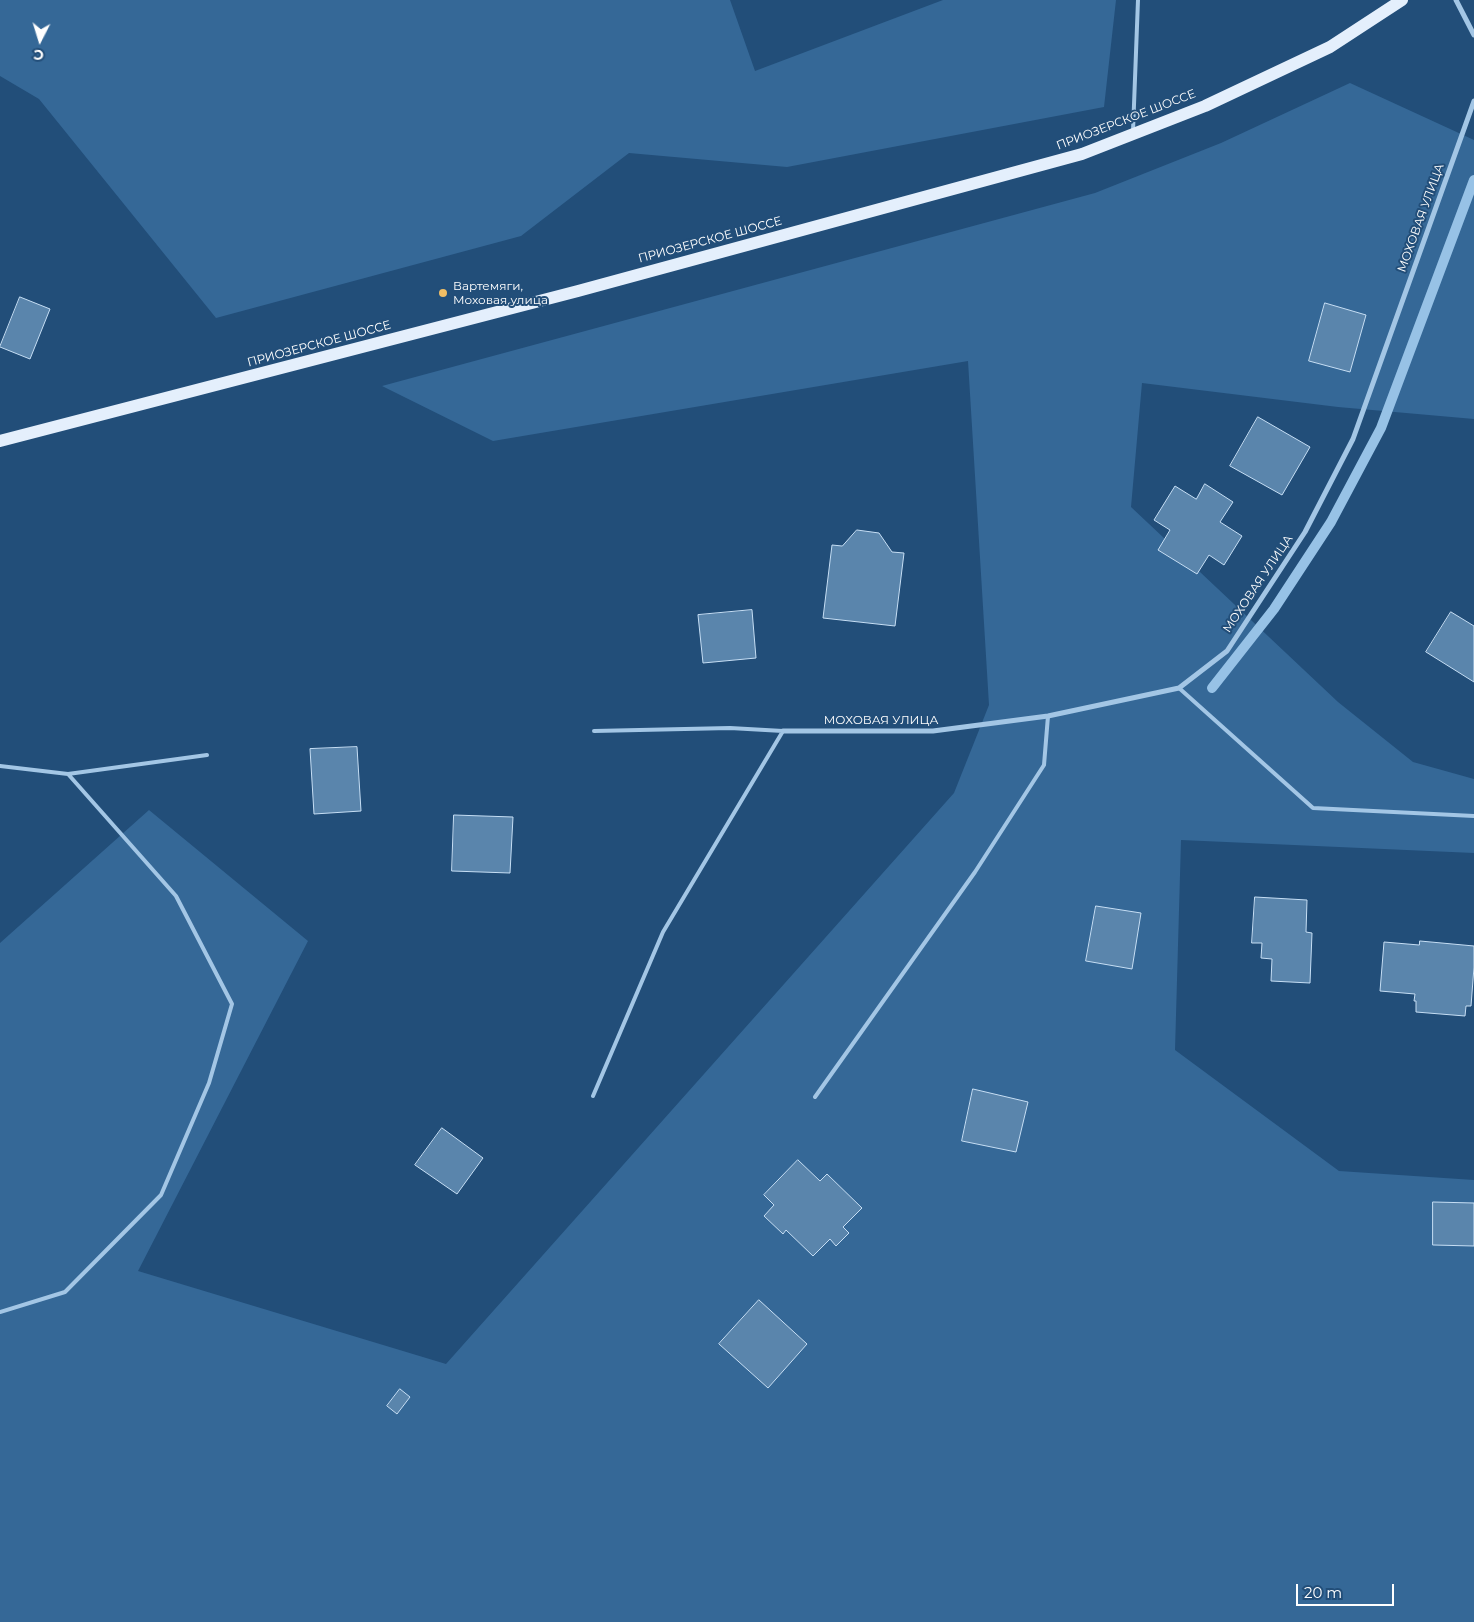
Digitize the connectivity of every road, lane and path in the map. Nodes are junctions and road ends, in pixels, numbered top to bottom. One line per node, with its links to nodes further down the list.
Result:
1 (1138, 0): 6 (lane)
2 (1402, 0): 6 (main road, ПРИОЗЕРСКОЕ ШОССЕ)
3 (1456, 0): 4 (street)
4 (1474, 35)
5 (1474, 101): 8 (street, МОХОВАЯ УЛИЦА)
6 (1133, 134): 7 (main road, ПРИОЗЕРСКОЕ ШОССЕ)
7 (0, 441)
8 (1179, 688): 9 (street, МОХОВАЯ УЛИЦА); 15 (lane)
9 (1048, 716): 11 (street, МОХОВАЯ УЛИЦА); 17 (lane)
10 (594, 730): 11 (lane)
11 (784, 731): 16 (lane)
12 (206, 755): 14 (lane)
13 (0, 766): 14 (lane)
14 (68, 774): 18 (lane)
15 (1474, 816)
16 (593, 1096)
17 (815, 1097)
18 (0, 1312)

